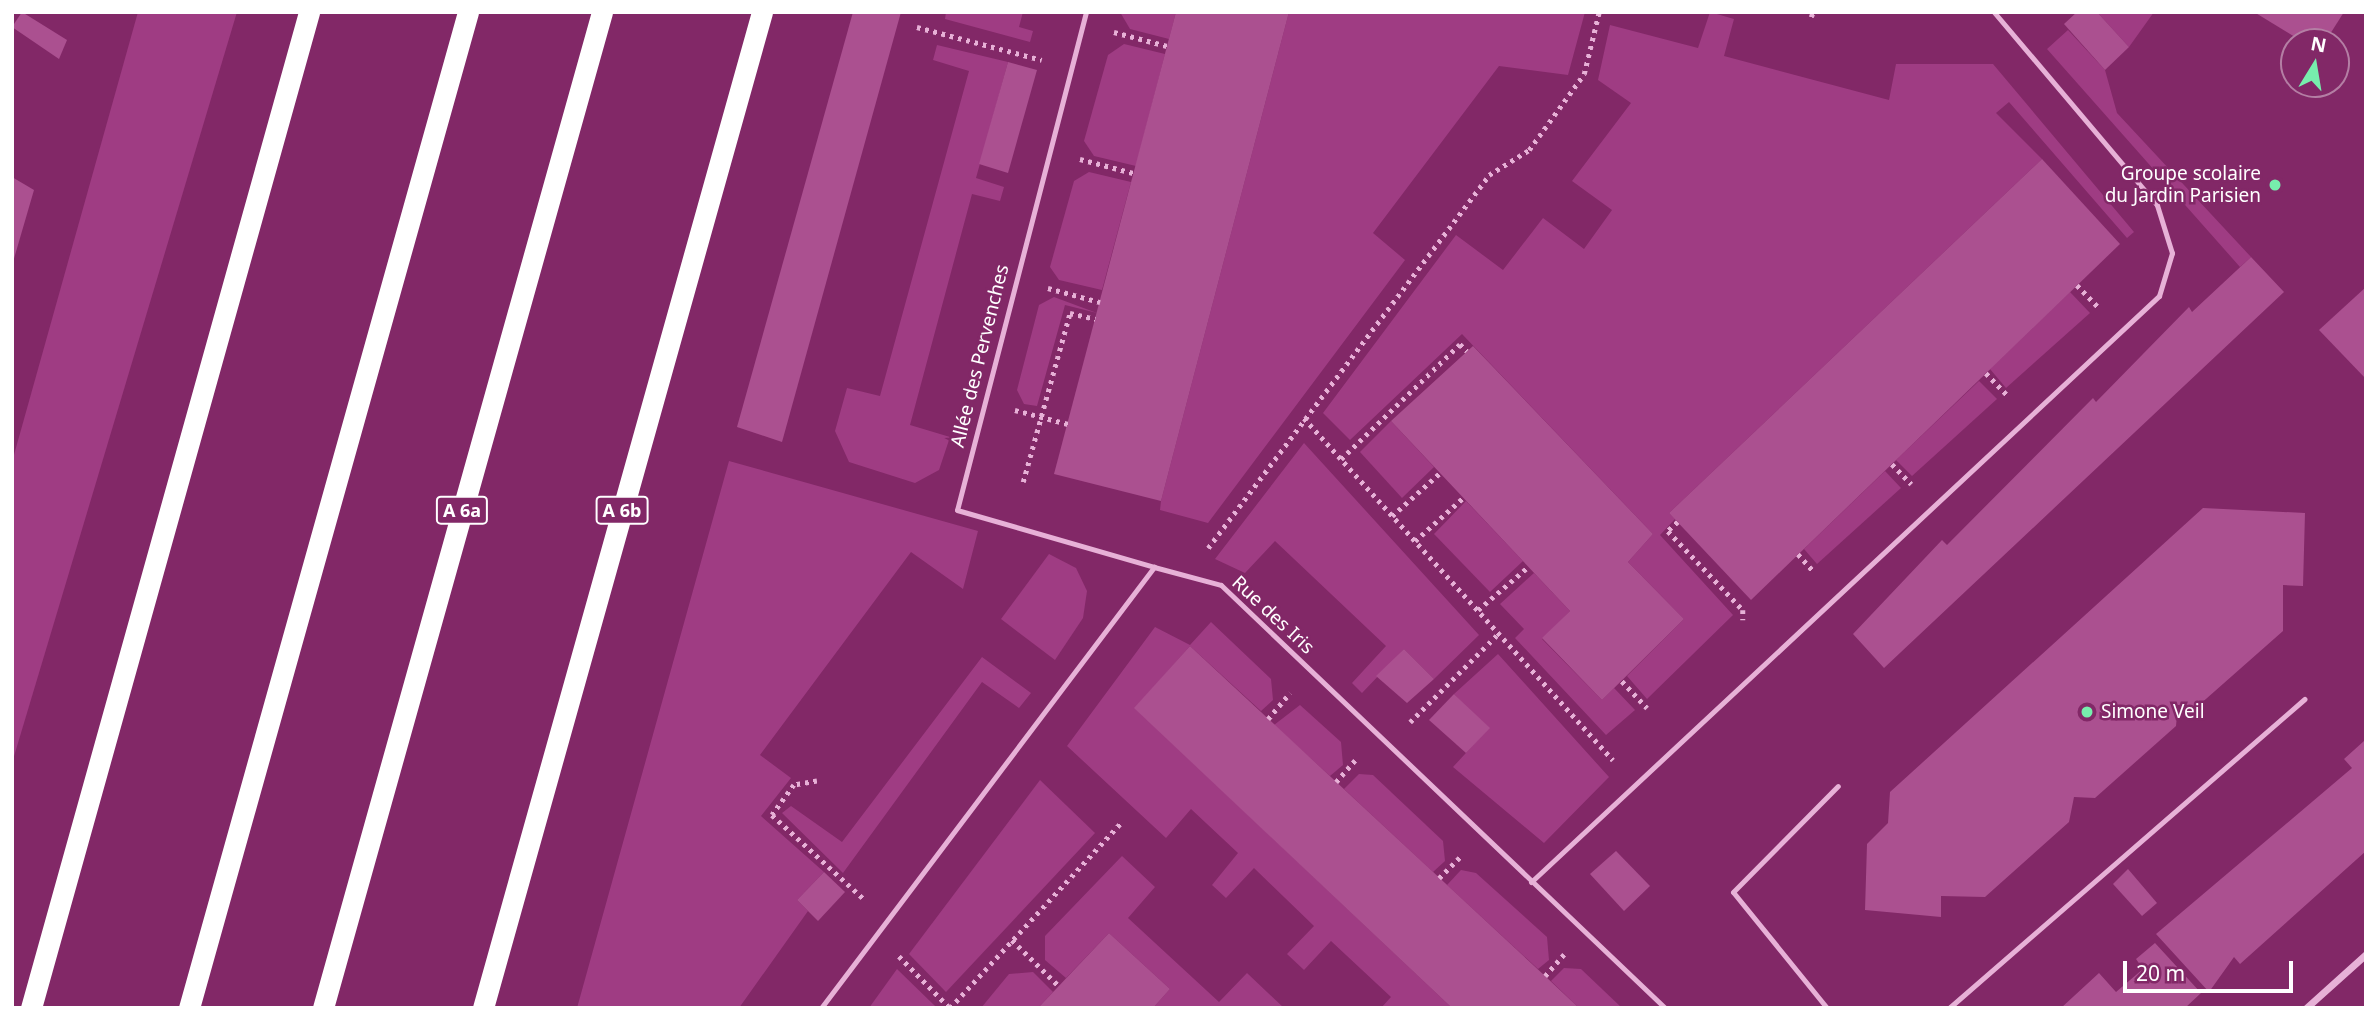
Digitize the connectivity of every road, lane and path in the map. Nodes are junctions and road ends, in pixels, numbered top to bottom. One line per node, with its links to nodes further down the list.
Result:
1 (309, 12): 65 (highway)
2 (468, 12): 66 (highway)
3 (602, 12): 67 (highway, A 6a)
4 (762, 12): 68 (highway, A 6b)
5 (1086, 12): 36 (lane, Allée des Pervenches)
6 (1599, 12): 24 (path)
7 (1994, 12): 52 (lane)
8 (917, 27): 11 (path)
9 (1145, 40): 10 (path)
10 (1167, 46)
11 (1014, 53)
12 (1111, 167): 13 (path)
13 (1133, 173)
14 (1037, 285): 16 (path)
15 (2077, 285): 17 (path)
16 (1100, 302)
17 (2101, 310)
18 (1095, 318): 23 (path)
19 (1467, 351): 26 (path)
20 (1986, 373): 21 (path)
21 (2008, 396)
22 (1004, 407): 23 (path)
23 (1042, 417): 25 (path); 29 (path)
24 (1304, 418): 26 (path); 39 (path)
25 (1068, 424)
26 (1341, 459): 32 (path)
27 (1892, 464): 30 (path)
28 (1440, 473): 32 (path)
29 (1023, 482)
30 (1913, 486)
31 (1463, 498): 34 (path)
32 (1392, 516): 34 (path)
33 (1678, 522): 41 (path)
34 (1415, 541): 40 (path)
35 (1798, 554): 38 (path)
36 (1154, 567): 39 (lane, Rue des Iris); 58 (lane)
37 (1528, 567): 40 (path)
38 (1812, 569)
39 (1189, 574): 48 (lane, Rue des Iris)
40 (1478, 610): 42 (path)
41 (1743, 620)
42 (1498, 634): 48 (path); 52 (path)
43 (1622, 681): 46 (path)
44 (1295, 687): 47 (path)
45 (2304, 699): 72 (lane)
46 (1647, 708)
47 (1268, 719)
48 (1387, 745): 57 (lane, Rue des Iris)
49 (1363, 751): 51 (path)
50 (817, 781): 58 (path)
51 (1336, 782)
52 (1633, 783): 57 (lane)
53 (1838, 786): 71 (lane)
54 (1121, 823): 60 (path)
55 (1466, 850): 56 (path)
56 (1440, 878)
57 (1531, 882): 70 (lane, Rue des Iris)
58 (887, 920): 59 (lane)
59 (876, 935): 60 (path); 69 (lane)
60 (1012, 940): 64 (path)
61 (1569, 948): 63 (path)
62 (2366, 954): 73 (street)
63 (1545, 976)
64 (1059, 986)
65 (31, 1008)
66 (189, 1008)
67 (323, 1008)
68 (483, 1008)
69 (821, 1008)
70 (1665, 1008)
71 (1827, 1008)
72 (1949, 1008)
73 (2306, 1008)

